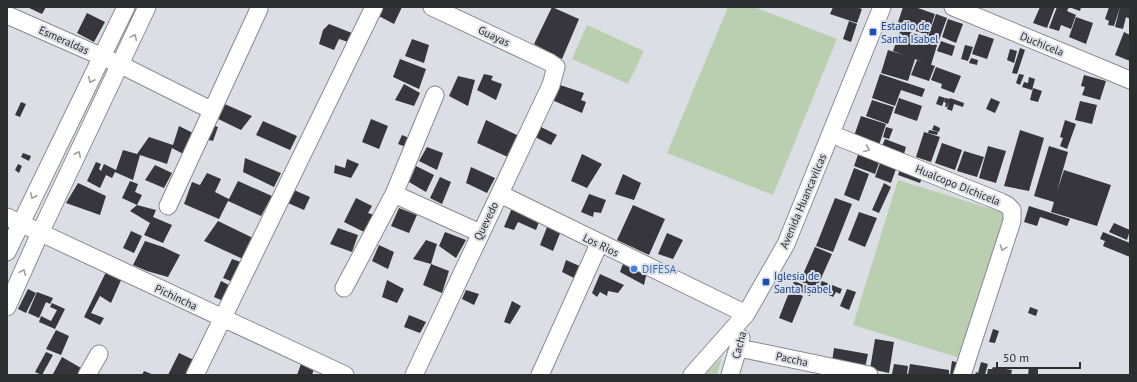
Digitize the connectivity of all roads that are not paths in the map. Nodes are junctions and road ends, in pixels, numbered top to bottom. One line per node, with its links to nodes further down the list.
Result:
1 (126, 7): 9 (street)
2 (147, 7): 10 (street, one-way to 2)
3 (374, 7): 27 (street)
4 (432, 7): 11 (street, Guayas)
5 (882, 7): 15 (street, Avenida Huancavilcas)
6 (953, 7): 12 (street, Duchicela)
7 (259, 9): 14 (street)
8 (11, 16): 9 (street, Esmeraldas)
9 (102, 57): 10 (street, Esmeraldas); 19 (street, one-way to 19)
10 (121, 65): 14 (street, Esmeraldas); 20 (street, one-way to 10)
11 (556, 67): 17 (street, Quevedo)
12 (1130, 80)
13 (435, 95): 16 (street)
14 (211, 110): 18 (street)
15 (831, 134): 26 (street, Avenida Huancavilcas); 38 (street, Hualcopo Dichicela, one-way to 38)
16 (394, 194): 21 (street); 24 (street)
17 (500, 194): 21 (street, Quevedo); 22 (street, Los Rìos)
18 (168, 206)
19 (13, 220): 20 (street, Pichincha); 23 (street)
20 (40, 233): 25 (street, one-way to 20); 27 (street, Pichincha)
21 (480, 233): 33 (street, Quevedo)
22 (599, 244): 26 (street, Los Rìos); 34 (street)
23 (7, 252)
24 (344, 288)
25 (7, 307)
26 (746, 314): 28 (street, Cacha); 35 (street, Avenida Huancavilcas)
27 (222, 319): 31 (street); 32 (street, Pichincha)
28 (739, 348): 36 (street, Cacha); 37 (street, Paccha)
29 (99, 354): 30 (street)
30 (87, 375)
31 (195, 375)
32 (345, 375)
33 (414, 375)
34 (540, 375)
35 (692, 375)
36 (730, 375)
37 (868, 375)
38 (962, 375)

